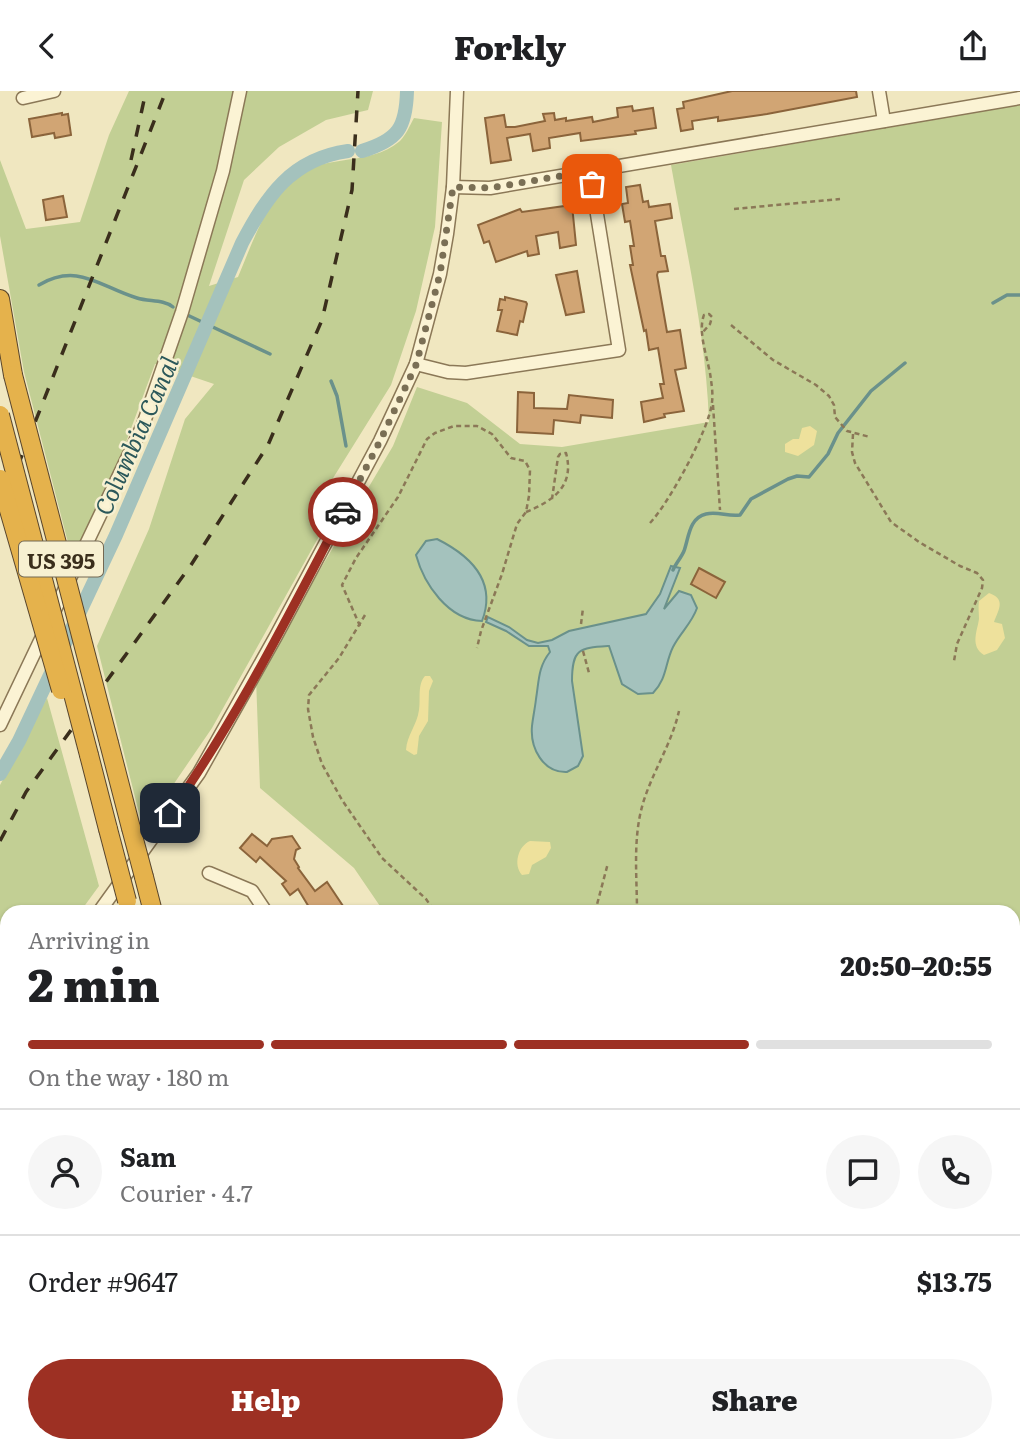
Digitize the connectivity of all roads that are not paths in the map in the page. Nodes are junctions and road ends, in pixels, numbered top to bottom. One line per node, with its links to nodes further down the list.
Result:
1 (240, 91): 16 (street)
2 (457, 91): 9 (street)
3 (879, 91): 7 (street)
4 (49, 92): 6 (street)
5 (1020, 97): 7 (street)
6 (23, 98)
7 (884, 121): 8 (street)
8 (590, 171): 9 (street); 12 (street)
9 (453, 187): 12 (street)
10 (0, 299): 13 (highway)
11 (0, 328): 13 (highway, US 395)
12 (416, 365): 19 (street)
13 (13, 375): 21 (highway, US 395, bridge)
14 (0, 415): 17 (highway, US 395, bridge)
15 (0, 479): 17 (highway, bridge)
16 (0, 725)
17 (89, 755): 20 (highway, US 395, bridge)
18 (209, 873): 22 (street)
19 (104, 905)
20 (128, 905)
21 (151, 905)
22 (261, 905)

